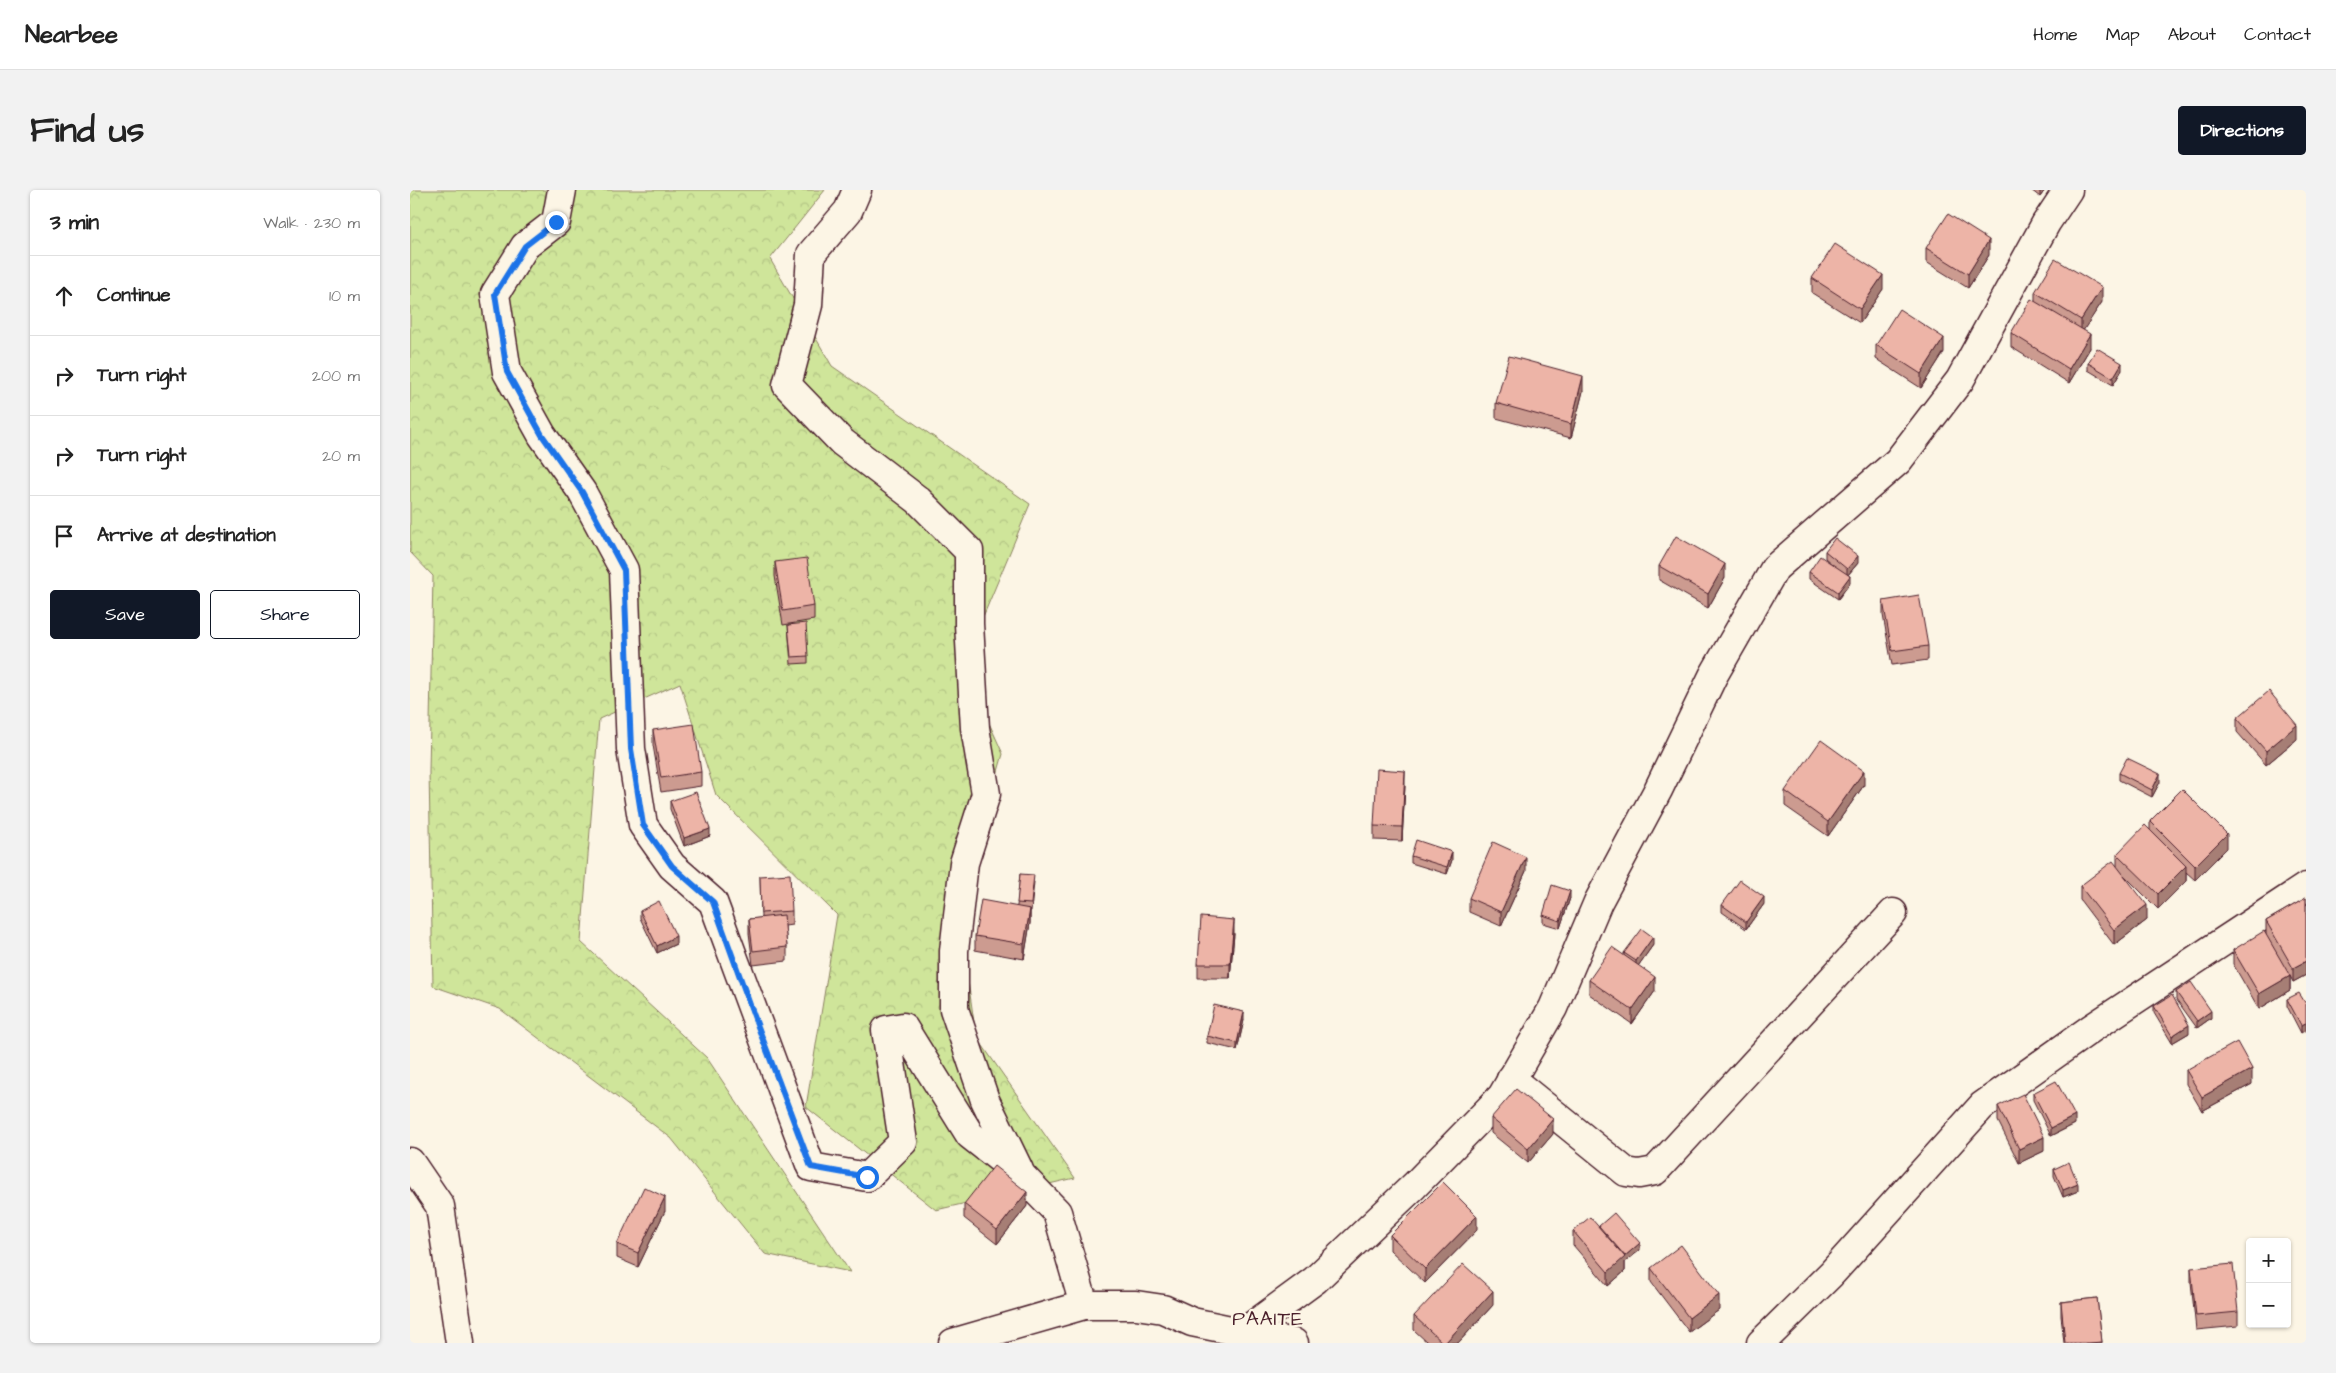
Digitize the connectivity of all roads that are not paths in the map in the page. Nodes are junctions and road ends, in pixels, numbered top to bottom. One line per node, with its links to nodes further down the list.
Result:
1 (562, 190): 8 (street)
2 (857, 190): 8 (street)
3 (2068, 190): 6 (street)
4 (2306, 887): 14 (street)
5 (1892, 913): 6 (street)
6 (1512, 1079): 10 (street)
7 (410, 1162): 11 (street)
8 (1022, 1176): 9 (street)
9 (1084, 1305): 10 (street); 12 (street)
10 (1244, 1332): 13 (street)
11 (460, 1343)
12 (953, 1343)
13 (1294, 1343)
14 (1761, 1343)

